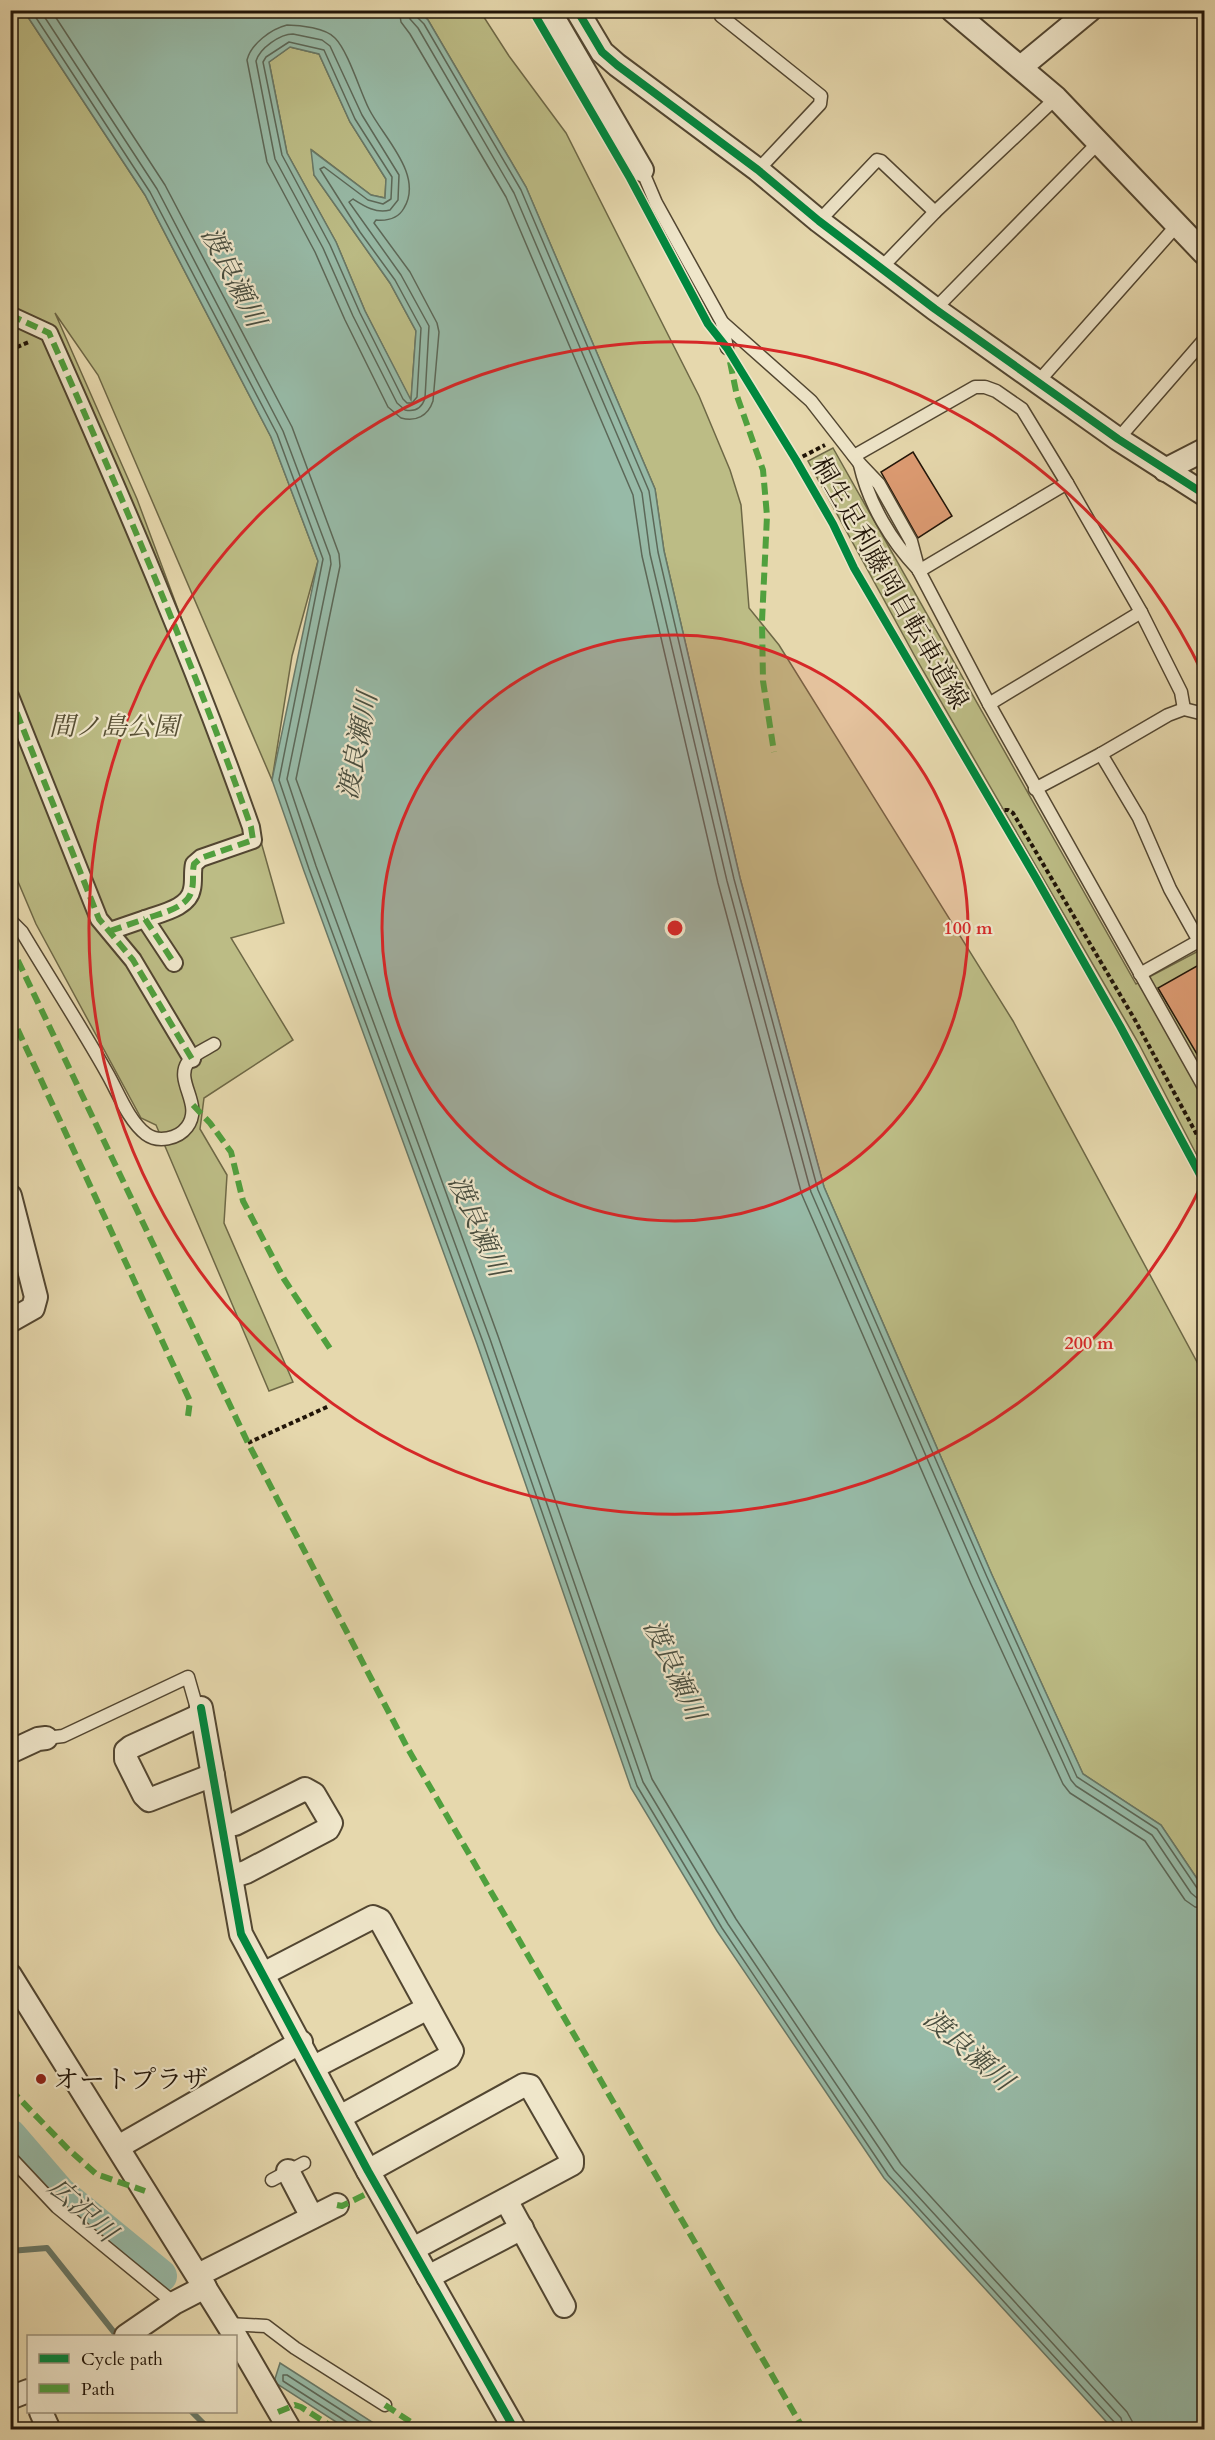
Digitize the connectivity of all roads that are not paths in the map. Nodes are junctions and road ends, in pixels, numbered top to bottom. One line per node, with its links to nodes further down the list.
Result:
1 (549, 10): 9 (street)
2 (577, 10): 10 (street)
3 (952, 10): 6 (street)
4 (1090, 10): 6 (street)
5 (721, 16): 10 (lane)
6 (1022, 67): 7 (street)
7 (1056, 98): 8 (street); 11 (lane)
8 (1098, 143): 13 (street); 16 (lane)
9 (642, 170): 18 (lane)
10 (758, 170): 12 (street)
11 (935, 212): 12 (lane); 15 (lane)
12 (819, 220): 15 (street)
13 (1178, 224): 14 (street); 21 (lane)
14 (1204, 253)
15 (881, 268): 16 (street)
16 (935, 309): 21 (street)
17 (10, 315): 36 (street)
18 (722, 322): 20 (lane); 24 (lane)
19 (1204, 340): 22 (lane)
20 (727, 348)
21 (1038, 382): 22 (street)
22 (1118, 439): 25 (street)
23 (1204, 450): 25 (street)
24 (857, 460): 26 (lane); 28 (lane)
25 (1165, 470): 27 (street)
26 (1067, 483): 28 (lane); 29 (lane)
27 (1204, 494)
28 (919, 571): 31 (lane)
29 (1140, 612): 31 (lane); 32 (lane)
30 (10, 696): 38 (street)
31 (989, 704): 35 (lane)
32 (1184, 709): 33 (lane); 34 (lane)
33 (1204, 714)
34 (1101, 754): 35 (lane); 39 (lane)
35 (1035, 789): 41 (lane)
36 (145, 919): 38 (street); 40 (street)
37 (10, 920): 43 (lane)
38 (110, 931): 43 (street)
39 (1202, 940): 41 (lane)
40 (174, 963)
41 (1140, 974): 44 (lane)
42 (214, 1044): 43 (lane)
43 (192, 1059)
44 (1204, 1087)
45 (10, 1196): 46 (street)
46 (10, 1321)
47 (201, 1712): 48 (lane); 50 (street); 50 (street)
48 (46, 1738): 49 (street)
49 (10, 1752)
50 (213, 1775): 51 (street)
51 (223, 1826): 52 (street); 52 (street)
52 (231, 1877): 53 (street)
53 (263, 1974): 55 (street); 56 (street)
54 (10, 1975): 59 (street)
55 (428, 2008): 57 (street); 58 (street)
56 (301, 2043): 57 (street); 59 (street)
57 (314, 2067): 58 (street)
58 (340, 2117): 61 (street)
59 (118, 2147): 69 (street)
60 (10, 2157): 70 (lane)
61 (368, 2170): 63 (street); 67 (street)
62 (288, 2171): 65 (street)
63 (506, 2200): 66 (street); 67 (street)
64 (337, 2205): 65 (street)
65 (312, 2217): 69 (street)
66 (522, 2228): 68 (street); 71 (street)
67 (413, 2249): 68 (street)
68 (428, 2277): 81 (street)
69 (202, 2281): 70 (street); 72 (street)
70 (174, 2304): 73 (street)
71 (564, 2306)
72 (233, 2332): 77 (lane)
73 (129, 2335)
74 (237, 2339): 80 (street)
75 (27, 2391): 76 (street)
76 (10, 2398)
77 (385, 2405)
78 (41, 2413): 79 (street)
79 (49, 2430)
80 (290, 2430)
81 (515, 2430)

